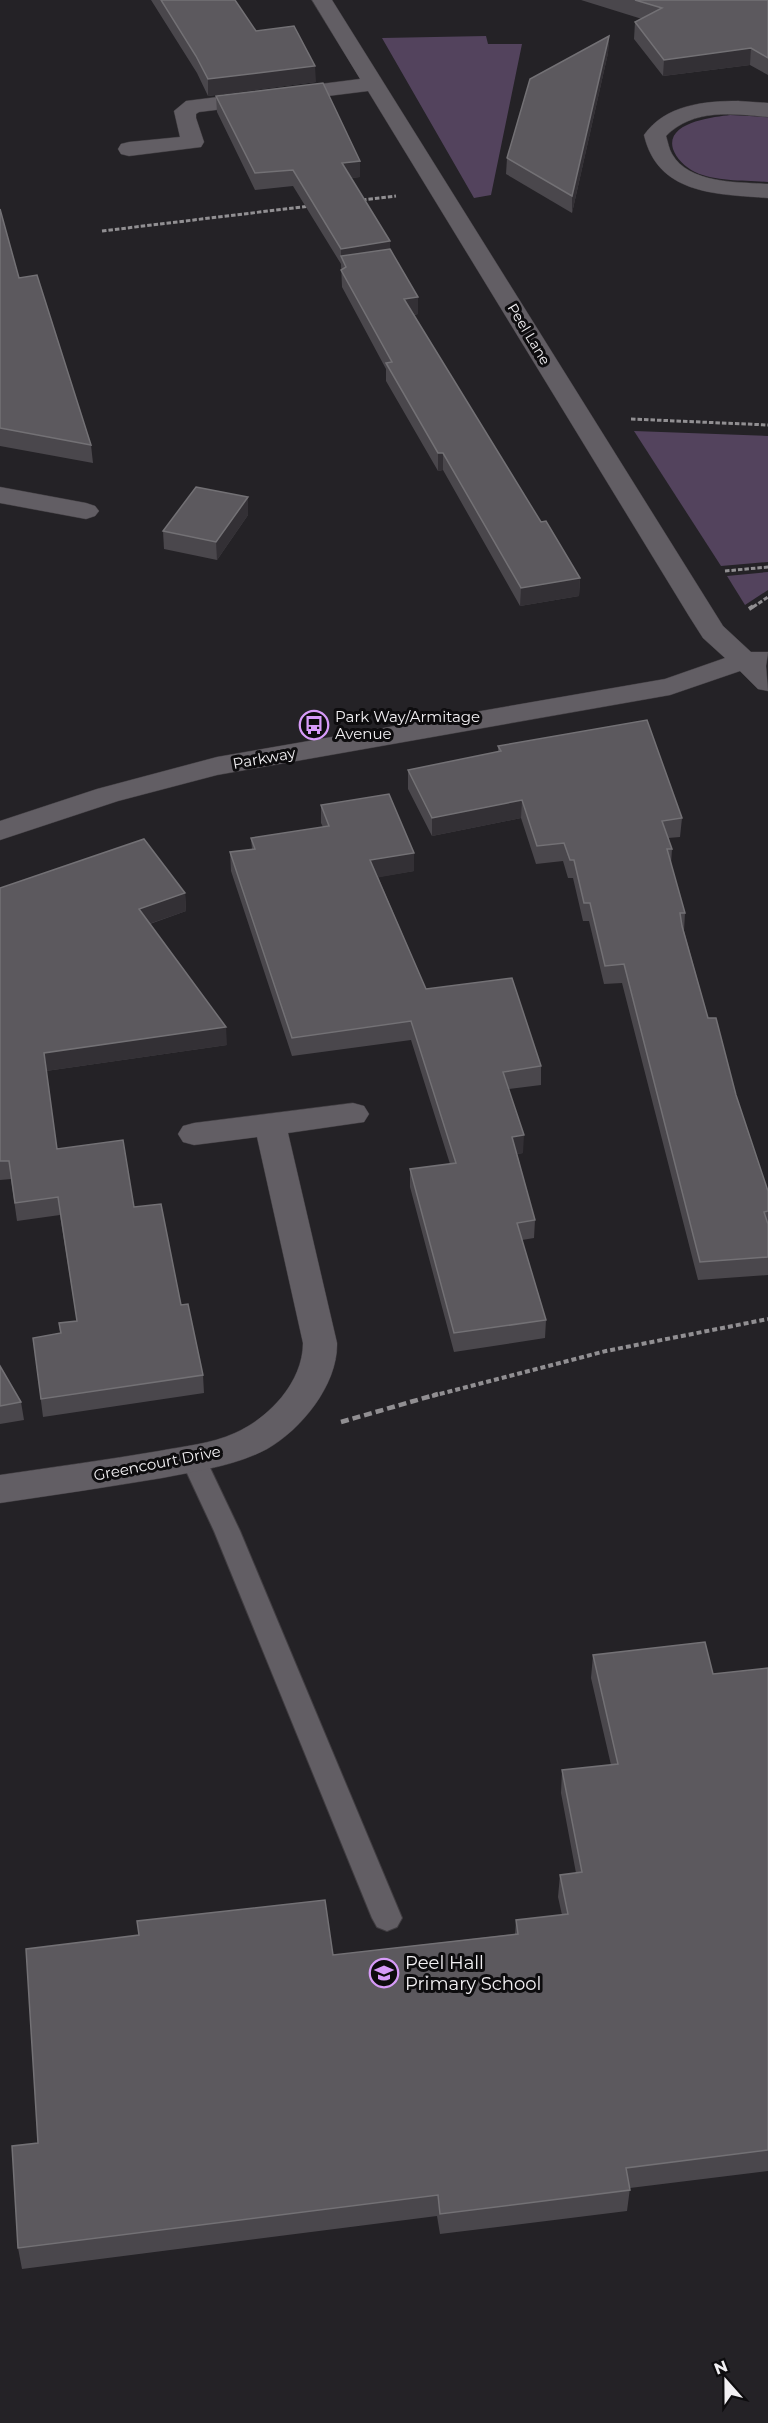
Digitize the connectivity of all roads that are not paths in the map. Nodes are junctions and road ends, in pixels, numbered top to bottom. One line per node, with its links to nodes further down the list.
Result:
1 (322, 0): 2 (street, Peel Lane)
2 (375, 84): 4 (street); 8 (street, Peel Lane)
3 (768, 110): 5 (street)
4 (129, 149)
5 (768, 190)
6 (0, 495): 7 (street)
7 (86, 511)
8 (756, 659): 9 (street, Peel Lane); 10 (street, Parkway)
9 (768, 683)
10 (0, 831)
11 (353, 1114): 12 (street)
12 (270, 1124): 13 (street); 14 (street, Greencourt Drive)
13 (194, 1134)
14 (193, 1458): 15 (street, Greencourt Drive); 16 (lane)
15 (0, 1489)
16 (387, 1918)

